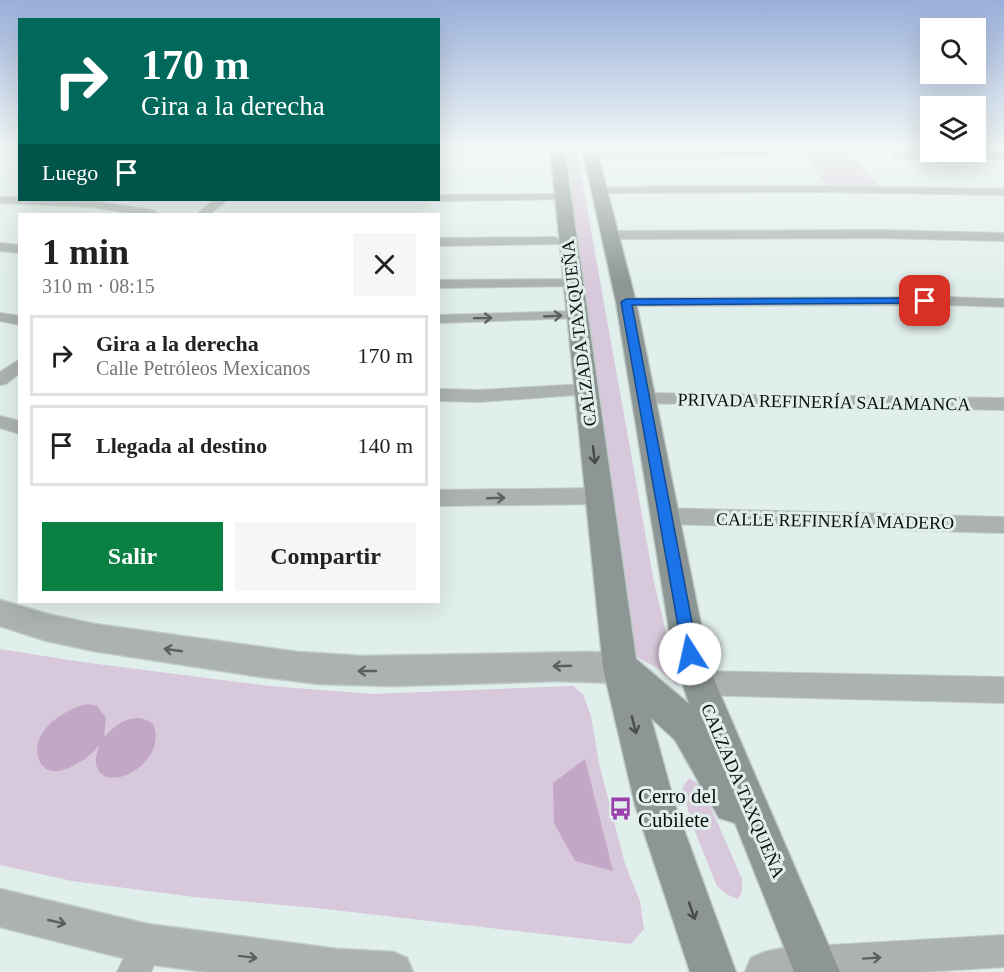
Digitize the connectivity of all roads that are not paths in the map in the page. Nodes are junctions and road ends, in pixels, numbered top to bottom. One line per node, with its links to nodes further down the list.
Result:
1 (562, 192): 3 (main road, CALZADA TAXQUEÑA)
2 (601, 192): 11 (main road, CALZADA TAXQUEÑA)
3 (563, 197): 4 (street); 17 (main road, CALZADA TAXQUEÑA)
4 (440, 198)
5 (0, 200): 6 (street)
6 (18, 201)
7 (23, 201): 9 (street)
8 (220, 201): 10 (street)
9 (147, 213)
10 (204, 213)
11 (610, 235): 12 (street); 19 (main road, CALZADA TAXQUEÑA)
12 (1004, 237)
13 (555, 241): 14 (street)
14 (440, 242)
15 (0, 247): 16 (street)
16 (18, 249)
17 (573, 283): 18 (street); 21 (main road, CALZADA TAXQUEÑA)
18 (440, 284)
19 (626, 302): 20 (street); 29 (main road, CALZADA TAXQUEÑA)
20 (1004, 303)
21 (577, 315): 23 (street, one-way to 21); 27 (main road, CALZADA TAXQUEÑA)
22 (0, 317): 24 (street)
23 (440, 319)
24 (18, 321)
25 (18, 366): 26 (street)
26 (0, 380)
27 (585, 390): 28 (street); 33 (main road, CALZADA TAXQUEÑA, one-way to 33)
28 (440, 395)
29 (644, 399): 30 (street, PRIVADA REFINERÍA SALAMANCA); 35 (main road, CALZADA TAXQUEÑA)
30 (1004, 404)
31 (0, 422): 32 (street)
32 (18, 427)
33 (599, 496): 34 (street, one-way to 33); 38 (main road, CALZADA TAXQUEÑA)
34 (440, 498)
35 (665, 516): 36 (street, CALLE REFINERÍA MADERO); 39 (main road, CALZADA TAXQUEÑA)
36 (1004, 525)
37 (0, 613): 38 (street, one-way to 37)
38 (620, 668): 41 (main road); 47 (main road, CALZADA TAXQUEÑA, one-way to 47)
39 (698, 683): 40 (street); 41 (main road, CALZADA TAXQUEÑA)
40 (1004, 690)
41 (786, 893): 45 (main road, CALZADA TAXQUEÑA)
42 (0, 908): 44 (street, one-way to 44)
43 (1004, 951): 45 (street, one-way to 43)
44 (141, 958): 46 (street, one-way to 46)
45 (815, 967): 48 (street)
46 (393, 972)
47 (713, 972)
48 (765, 972)

